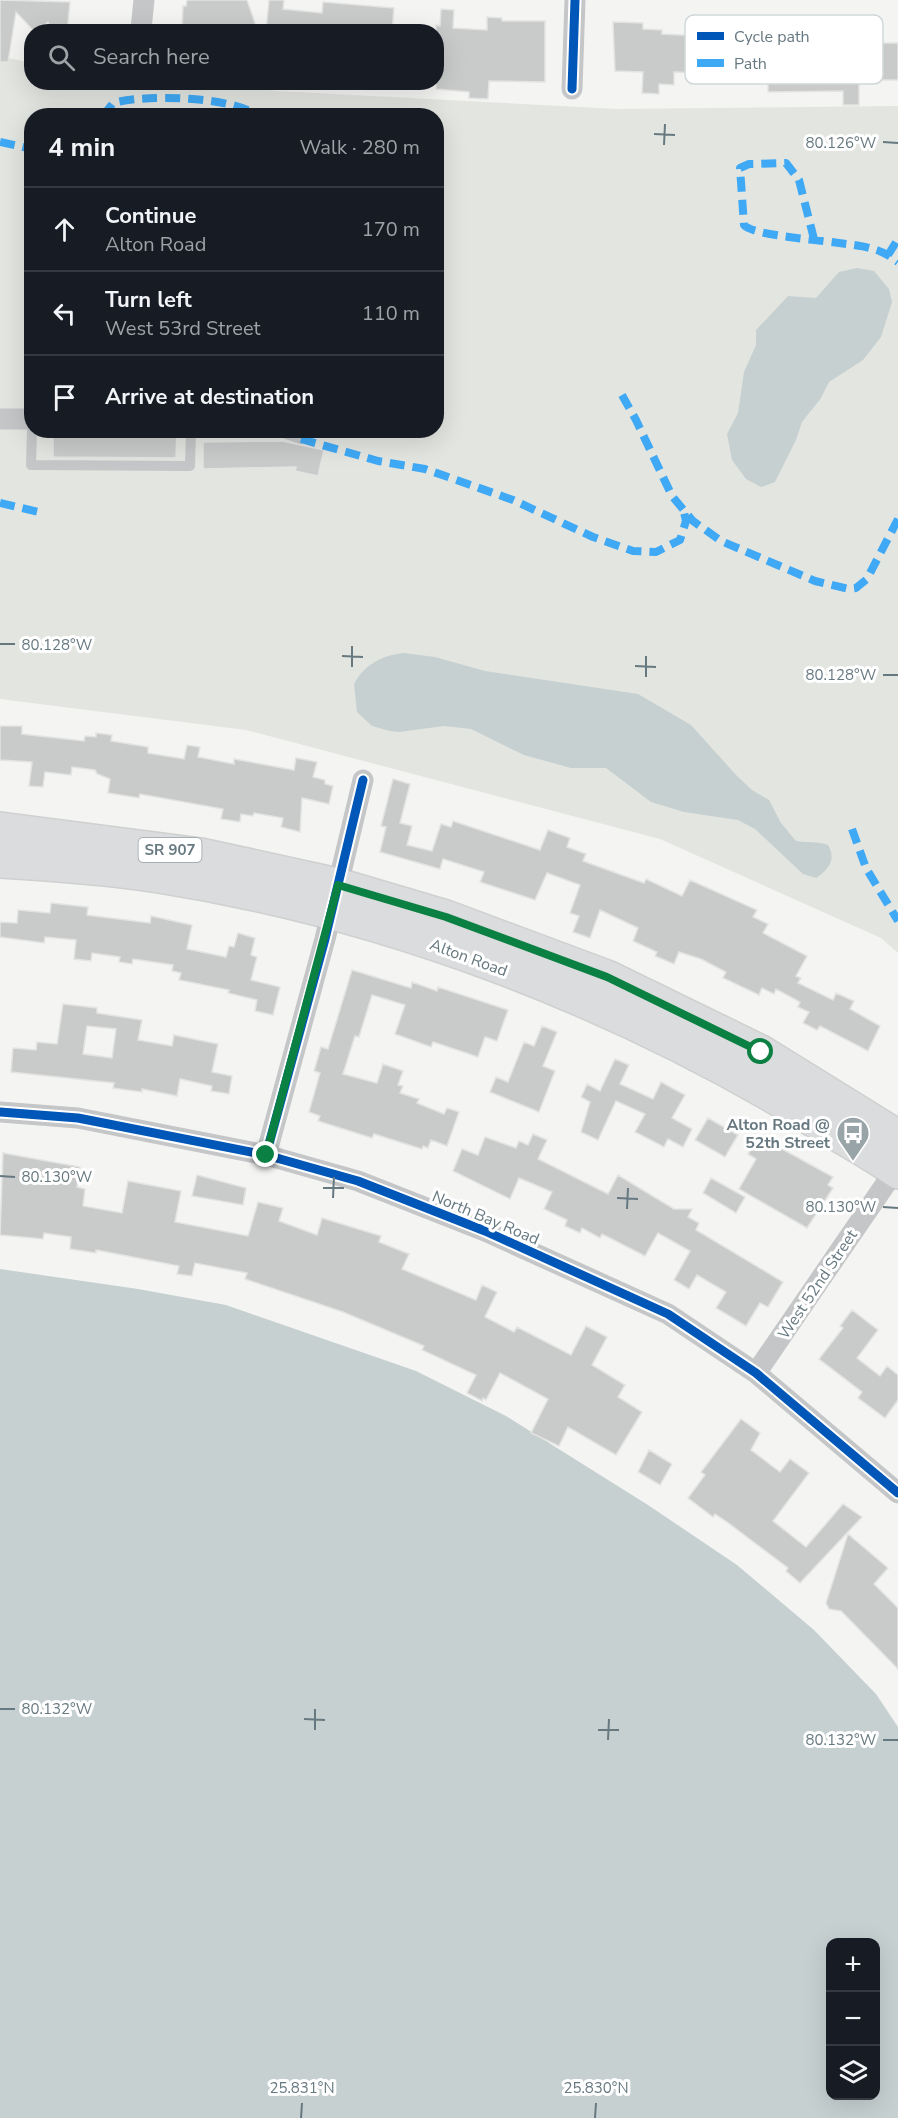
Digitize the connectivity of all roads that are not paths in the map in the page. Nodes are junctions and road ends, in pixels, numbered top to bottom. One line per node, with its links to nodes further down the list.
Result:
1 (144, 0): 3 (street)
2 (575, 0): 4 (street)
3 (142, 24)
4 (572, 89)
5 (0, 419): 6 (street)
6 (24, 420)
7 (32, 438): 8 (lane)
8 (191, 438)
9 (298, 438): 10 (lane)
10 (301, 439)
11 (363, 780): 14 (street)
12 (0, 829): 14 (main road, Alton Road / SR 907)
13 (0, 861): 14 (main road, Alton Road / SR 907)
14 (335, 899): 16 (main road, Alton Road / SR 907); 17 (street); 18 (main road, Alton Road / SR 907)
15 (0, 1112): 17 (street, North Bay Road)
16 (898, 1137)
17 (266, 1155): 19 (street, North Bay Road)
18 (897, 1169): 19 (street, West 52nd Street)
19 (756, 1373): 20 (street, North Bay Road)
20 (898, 1493)

